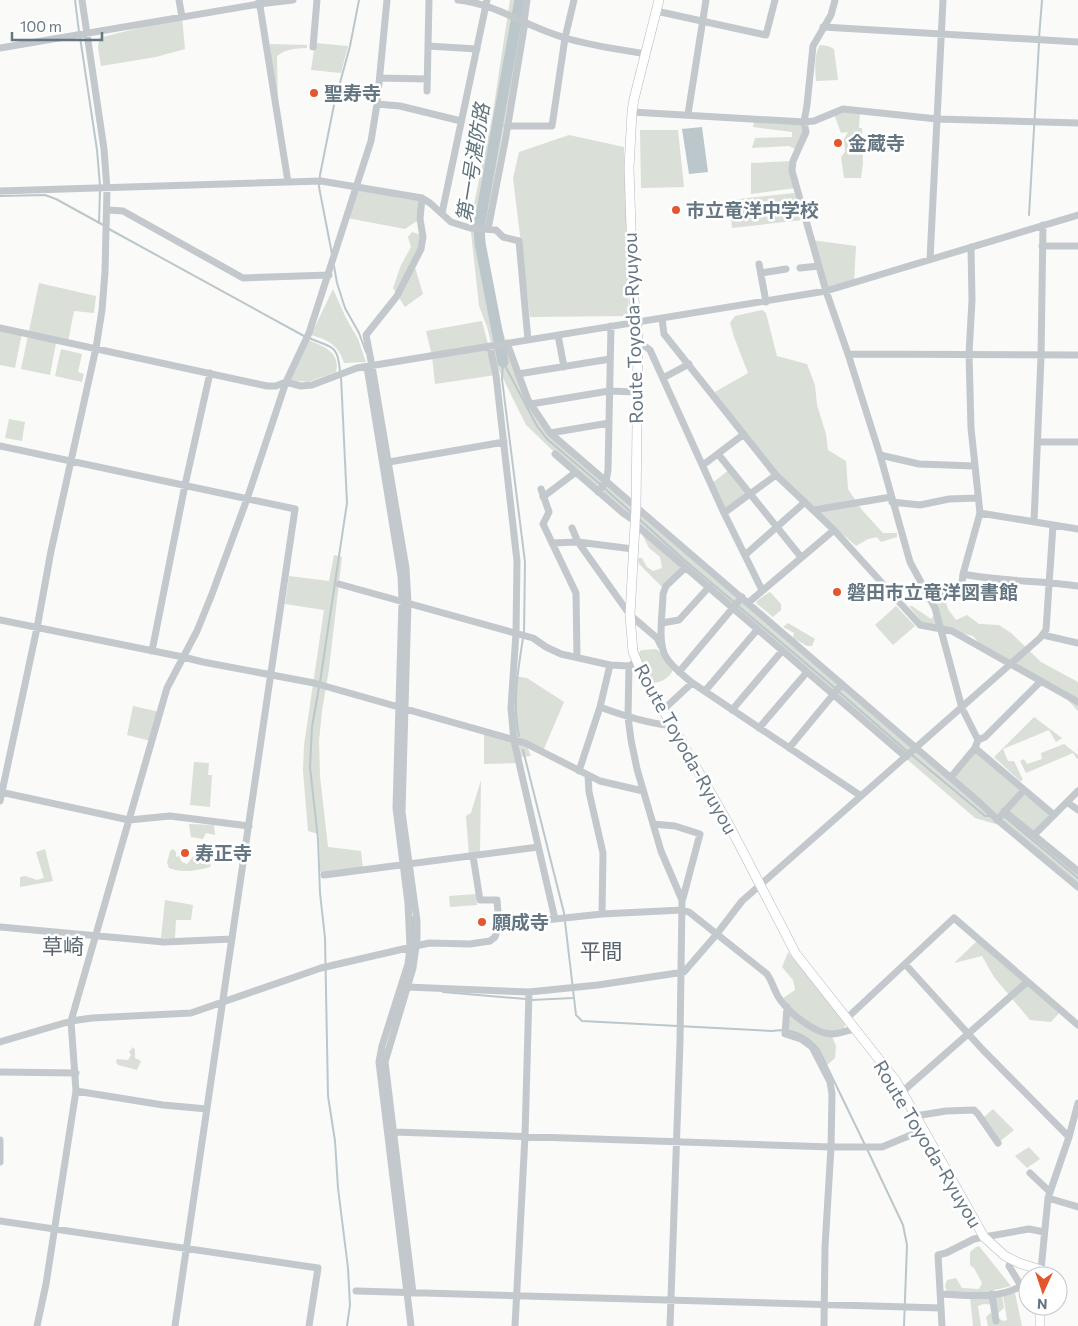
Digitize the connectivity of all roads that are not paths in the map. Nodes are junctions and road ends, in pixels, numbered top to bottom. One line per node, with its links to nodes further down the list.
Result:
1 (82, 0): 22 (street)
2 (179, 0): 18 (street)
3 (293, 0): 15 (street)
4 (317, 0): 27 (street)
5 (387, 0): 31 (street)
6 (429, 0): 26 (street)
7 (458, 0): 16 (street)
8 (527, 0): 20 (street)
9 (574, 0): 24 (street)
10 (659, 0): 17 (main road, Route Toyoda-Ryuyou)
11 (706, 0): 19 (street)
12 (775, 0): 19 (street)
13 (835, 0): 21 (street)
14 (943, 0): 23 (street)
15 (259, 2): 18 (street); 42 (street)
16 (487, 3): 20 (street); 29 (street)
17 (656, 11): 19 (street); 30 (main road, Route Toyoda-Ryuyou)
18 (182, 17): 22 (street)
19 (702, 21): 36 (street)
20 (524, 22): 24 (street); 41 (street)
21 (823, 27): 23 (street); 39 (street)
22 (87, 33): 28 (street); 44 (street)
23 (942, 34): 25 (street); 37 (street)
24 (565, 38): 30 (street); 41 (street)
25 (1078, 42)
26 (428, 46): 29 (street); 32 (street)
27 (313, 47)
28 (0, 48)
29 (477, 49): 38 (street)
30 (645, 54): 35 (main road, Route Toyoda-Ryuyou)
31 (380, 78): 32 (street); 34 (street)
32 (427, 79): 33 (street)
33 (426, 91)
34 (377, 104): 38 (street); 43 (street)
35 (632, 112): 36 (street); 65 (main road, Route Toyoda-Ryuyou)
36 (688, 114): 39 (street)
37 (937, 118): 39 (street); 40 (street); 55 (street)
38 (461, 121): 48 (street)
39 (804, 122): 57 (street)
40 (1078, 123)
41 (507, 126): 51 (street)
42 (288, 182): 43 (street); 44 (street)
43 (356, 187): 46 (street); 61 (street)
44 (107, 189): 45 (street); 47 (street)
45 (0, 191)
46 (422, 198): 48 (street); 80 (street)
47 (108, 210): 61 (street); 73 (street)
48 (442, 213): 51 (street)
49 (1078, 215): 50 (street)
50 (1043, 225): 52 (street); 54 (street)
51 (486, 229): 69 (street)
52 (1042, 246): 53 (street); 76 (street)
53 (1078, 246)
54 (971, 247): 55 (street); 75 (street)
55 (930, 259): 62 (street)
56 (759, 264): 60 (street)
57 (818, 266): 58 (street); 62 (street)
58 (800, 268)
59 (786, 270): 60 (street)
60 (761, 273): 63 (street)
61 (329, 275): 85 (street)
62 (826, 291): 63 (street); 74 (street)
63 (766, 302): 64 (street)
64 (662, 319): 65 (street); 79 (street)
65 (637, 322): 66 (street); 70 (main road, Route Toyoda-Ryuyou)
66 (611, 326): 68 (street); 78 (street)
67 (0, 328): 73 (street)
68 (558, 335): 69 (street); 81 (street)
69 (528, 340): 71 (street)
70 (638, 341): 84 (street); 87 (main road, Route Toyoda-Ryuyou)
71 (507, 342): 72 (street); 83 (street)
72 (490, 347): 80 (street); 92 (street)
73 (96, 348): 82 (street); 99 (street)
74 (848, 354): 75 (street); 98 (street)
75 (969, 354): 76 (street); 102 (street)
76 (1041, 355): 77 (street); 93 (street)
77 (1078, 355)
78 (610, 359): 81 (street); 86 (street)
79 (689, 364): 84 (street); 91 (street)
80 (370, 366): 85 (street); 100 (street); 140 (street)
81 (564, 367): 83 (street)
82 (210, 373): 85 (street); 106 (street)
83 (518, 374): 88 (street)
84 (663, 378): 101 (street)
85 (286, 382): 112 (street)
86 (609, 391): 87 (street); 88 (street); 89 (street)
87 (637, 392): 115 (main road, Route Toyoda-Ryuyou)
88 (531, 404): 90 (street)
89 (609, 423): 90 (street); 105 (street)
90 (550, 433): 105 (street)
91 (744, 434): 97 (street); 104 (street)
92 (504, 442): 100 (street); 149 (street)
93 (1039, 442): 94 (street); 120 (street)
94 (1078, 442)
95 (0, 446): 99 (street)
96 (554, 454): 103 (street)
97 (718, 454): 101 (street); 109 (street)
98 (880, 455): 102 (street); 113 (street)
99 (71, 461): 106 (street); 146 (street)
100 (389, 462): 140 (street)
101 (703, 465): 117 (street)
102 (975, 466): 111 (street)
103 (576, 472): 108 (street); 110 (street)
104 (776, 475): 109 (street); 114 (street)
105 (606, 482): 108 (street); 115 (street)
106 (185, 485): 112 (street); 153 (street)
107 (541, 489): 110 (street)
108 (598, 492): 119 (street)
109 (749, 494): 117 (street); 122 (street)
110 (544, 497): 127 (street)
111 (978, 498): 113 (street); 118 (street)
112 (247, 499): 155 (street); 162 (street)
113 (892, 500): 116 (street); 138 (street)
114 (805, 502): 116 (street); 122 (street)
115 (636, 508): 119 (main road, Route Toyoda-Ryuyou); 139 (street)
116 (814, 510): 125 (street)
117 (724, 512): 129 (street)
118 (980, 512): 120 (street); 132 (street)
119 (635, 522): 128 (main road, Route Toyoda-Ryuyou); 131 (street)
120 (1034, 522): 121 (street)
121 (1052, 525): 124 (street); 133 (street)
122 (776, 527): 129 (street); 130 (street)
123 (572, 528): 126 (street)
124 (1078, 528)
125 (834, 530): 130 (street); 147 (street)
126 (578, 542): 127 (street); 128 (street); 143 (street)
127 (552, 544): 156 (street)
128 (633, 550): 143 (main road, Route Toyoda-Ryuyou)
129 (745, 555): 137 (street)
130 (801, 557): 137 (street)
131 (686, 568): 136 (street); 145 (street)
132 (963, 574): 133 (street); 138 (street)
133 (1049, 582): 135 (street); 150 (street)
134 (340, 584): 140 (street)
135 (1078, 586)
136 (708, 587): 142 (street); 145 (street)
137 (762, 590): 141 (street)
138 (928, 596): 147 (street)
139 (742, 597): 141 (street); 142 (street)
140 (405, 602): 149 (street); 171 (street)
141 (748, 603): 165 (street)
142 (732, 608): 148 (street); 160 (street)
143 (630, 615): 152 (street); 157 (main road, Route Toyoda-Ryuyou)
144 (0, 620): 146 (street)
145 (662, 623): 152 (street)
146 (37, 628): 153 (street); 188 (street)
147 (942, 629): 158 (street); 170 (street)
148 (758, 630): 154 (street); 166 (street)
149 (516, 633): 156 (street); 177 (street)
150 (1043, 635): 151 (street); 158 (street)
151 (1078, 643)
152 (662, 646): 160 (street)
153 (152, 650): 155 (street)
154 (782, 651): 161 (street); 173 (street)
155 (182, 656): 162 (street); 195 (street)
156 (577, 656): 159 (street)
157 (632, 664): 159 (street); 172 (main road, Route Toyoda-Ryuyou); 174 (street)
158 (1011, 664): 163 (street); 170 (street)
159 (610, 665): 169 (street)
160 (679, 672): 164 (street)
161 (807, 672): 167 (street); 176 (street)
162 (271, 675): 171 (street); 198 (street)
163 (1040, 682): 168 (street); 178 (street)
164 (692, 683): 166 (street); 172 (street)
165 (842, 684): 167 (street); 180 (street)
166 (705, 691): 173 (street)
167 (833, 694): 179 (street); 181 (street)
168 (1078, 702)
169 (600, 707): 174 (street); 182 (street)
170 (962, 708): 178 (street); 180 (street)
171 (402, 709): 177 (street); 202 (street)
172 (663, 710): 175 (main road, Route Toyoda-Ryuyou)
173 (732, 710): 176 (street)
174 (628, 717): 175 (street); 187 (street)
175 (672, 726): 205 (main road, Route Toyoda-Ryuyou)
176 (759, 728): 179 (street)
177 (514, 741): 182 (street); 200 (street)
178 (976, 744): 184 (street); 185 (street)
179 (789, 748): 189 (street)
180 (917, 748): 181 (street); 184 (street)
181 (906, 758): 189 (street)
182 (579, 771): 183 (street)
183 (588, 776): 187 (street); 209 (street)
184 (951, 777): 196 (street)
185 (1024, 790): 193 (street); 194 (street)
186 (1078, 790): 191 (street)
187 (643, 791): 197 (street)
188 (1, 793): 190 (street); 195 (street)
189 (861, 796): 205 (street)
190 (0, 801)
191 (1067, 802): 192 (street); 194 (street)
192 (1078, 810)
193 (1004, 812): 196 (street); 199 (street)
194 (1054, 815): 199 (street)
195 (129, 820): 198 (street); 213 (street)
196 (997, 820): 206 (street)
197 (653, 824): 207 (street); 207 (street)
198 (249, 826): 215 (street)
199 (1034, 836): 203 (street)
200 (538, 847): 201 (street); 210 (street)
201 (473, 856): 202 (street); 211 (street)
202 (406, 865): 204 (street); 216 (street)
203 (1078, 871)
204 (324, 875)
205 (760, 885): 214 (street); 224 (main road, Route Toyoda-Ryuyou)
206 (1078, 887)
207 (682, 900): 208 (street)
208 (682, 910): 209 (street); 214 (street); 218 (street)
209 (602, 914): 210 (street)
210 (555, 919): 211 (street)
211 (499, 925): 216 (street)
212 (0, 927): 213 (street)
213 (96, 935): 215 (street); 225 (street)
214 (716, 935): 218 (street); 223 (street)
215 (232, 939): 222 (street)
216 (413, 947): 220 (street); 222 (street); 258 (street)
217 (906, 964): 219 (street); 224 (street); 228 (street)
218 (681, 972): 221 (street); 242 (street)
219 (1027, 982): 226 (street); 228 (street)
220 (407, 987): 221 (street); 238 (street)
221 (529, 992): 239 (street)
222 (223, 1003): 225 (street); 235 (street)
223 (787, 1007): 227 (street); 244 (street)
224 (847, 1018): 227 (main road, Route Toyoda-Ryuyou)
225 (71, 1022): 229 (street); 231 (street)
226 (1078, 1025)
227 (855, 1029): 233 (main road, Route Toyoda-Ryuyou)
228 (969, 1035): 233 (street); 240 (street)
229 (0, 1042)
230 (0, 1072): 231 (street)
231 (76, 1073): 232 (street)
232 (76, 1091): 235 (street); 250 (street)
233 (902, 1092): 236 (main road, Route Toyoda-Ryuyou)
234 (1078, 1103): 240 (street)
235 (208, 1109): 253 (street)
236 (915, 1116): 237 (main road, Route Toyoda-Ryuyou); 243 (street)
237 (923, 1130): 244 (street); 252 (main road, Route Toyoda-Ryuyou)
238 (394, 1132): 239 (street); 258 (street)
239 (525, 1136): 242 (street); 261 (street)
240 (1069, 1137): 247 (street)
241 (0, 1140): 245 (street)
242 (676, 1140): 244 (street); 262 (street)
243 (998, 1143)
244 (831, 1147): 263 (street)
245 (0, 1162)
246 (1030, 1173): 247 (street)
247 (1049, 1195): 248 (street); 251 (street)
248 (1078, 1207)
249 (0, 1221): 250 (street)
250 (55, 1228): 253 (street); 266 (street)
251 (1044, 1232): 252 (street); 256 (street)
252 (984, 1237): 254 (main road, Route Toyoda-Ryuyou); 259 (street)
253 (186, 1248): 267 (street); 268 (street)
254 (1012, 1259): 255 (main road, Route Toyoda-Ryuyou); 260 (street)
255 (1026, 1266)
256 (1042, 1266)
257 (356, 1291): 258 (street)
258 (410, 1293): 261 (street); 269 (street)
259 (940, 1294): 260 (street); 264 (street)
260 (992, 1294): 265 (street)
261 (516, 1295): 262 (street); 270 (street)
262 (671, 1300): 263 (street); 271 (street)
263 (824, 1304): 264 (street); 272 (street)
264 (942, 1308): 273 (street)
265 (996, 1321)
266 (37, 1326)
267 (175, 1326)
268 (309, 1326)
269 (411, 1326)
270 (516, 1326)
271 (670, 1326)
272 (824, 1326)
273 (942, 1326)

